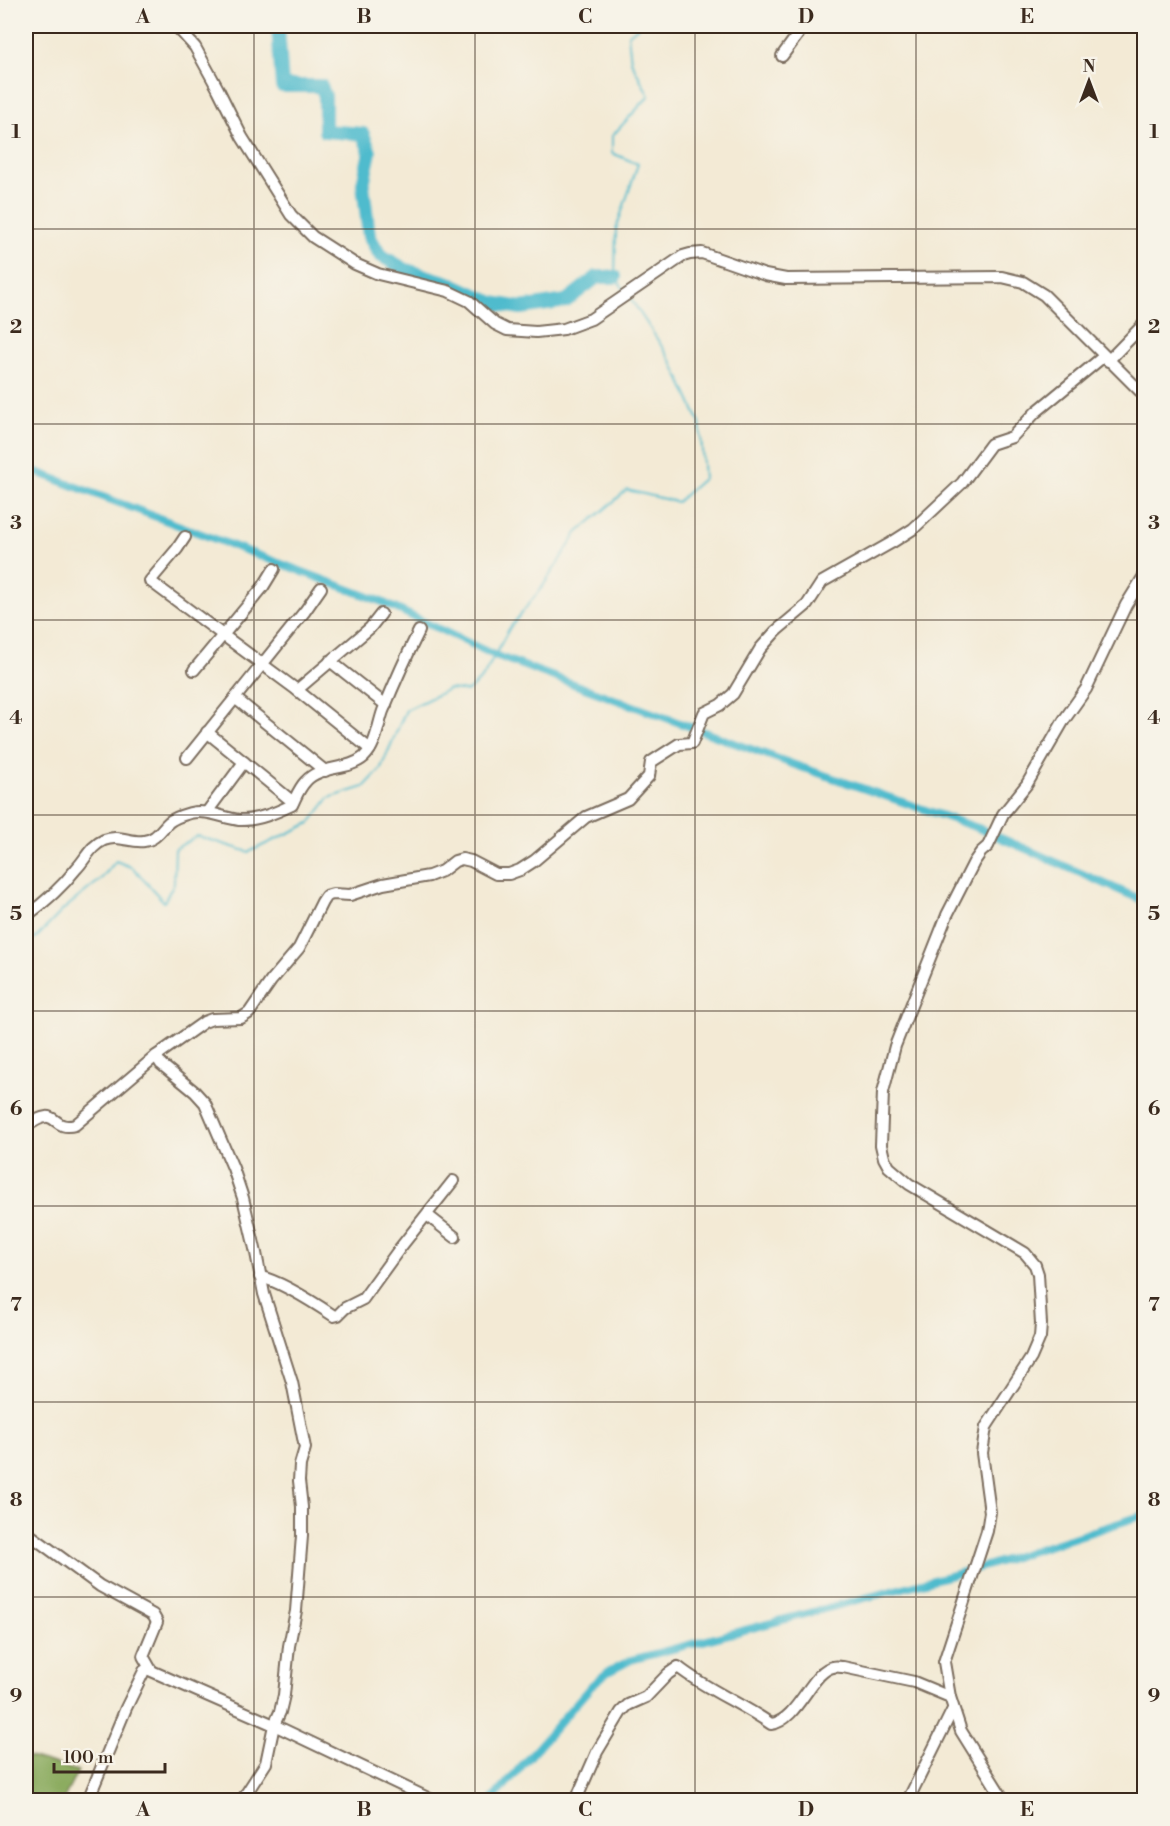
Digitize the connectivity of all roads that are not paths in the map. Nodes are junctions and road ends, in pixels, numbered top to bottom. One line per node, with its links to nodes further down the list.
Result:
1 (176, 26): 5 (street)
2 (804, 26): 3 (street)
3 (782, 56)
4 (1143, 328): 5 (street)
5 (1106, 358): 6 (street); 28 (street)
6 (1144, 395)
7 (184, 537): 13 (street)
8 (274, 569): 13 (street)
9 (1144, 576): 36 (street)
10 (321, 588): 15 (street)
11 (381, 614): 14 (street)
12 (419, 631): 19 (street)
13 (224, 636): 15 (street); 16 (street)
14 (330, 661): 17 (street); 19 (street)
15 (263, 664): 17 (street); 18 (street)
16 (194, 670)
17 (297, 690): 21 (street)
18 (235, 698): 20 (street); 24 (street)
19 (386, 705): 21 (street)
20 (207, 732): 22 (street); 23 (street)
21 (370, 749): 24 (street)
22 (186, 758)
23 (244, 762): 25 (street); 26 (street)
24 (325, 771): 25 (street)
25 (293, 802): 26 (street)
26 (207, 812): 27 (street)
27 (26, 916)
28 (156, 1056): 29 (street); 33 (street)
29 (26, 1127)
30 (453, 1181): 31 (street)
31 (427, 1215): 32 (street); 33 (street)
32 (455, 1237)
33 (260, 1277): 37 (street)
34 (26, 1532): 35 (street)
35 (151, 1670): 37 (street); 38 (street)
36 (951, 1703): 41 (street); 42 (street); 43 (street)
37 (274, 1725): 39 (street); 40 (street)
38 (88, 1800)
39 (242, 1800)
40 (432, 1800)
41 (576, 1800)
42 (908, 1800)
43 (1004, 1800)

